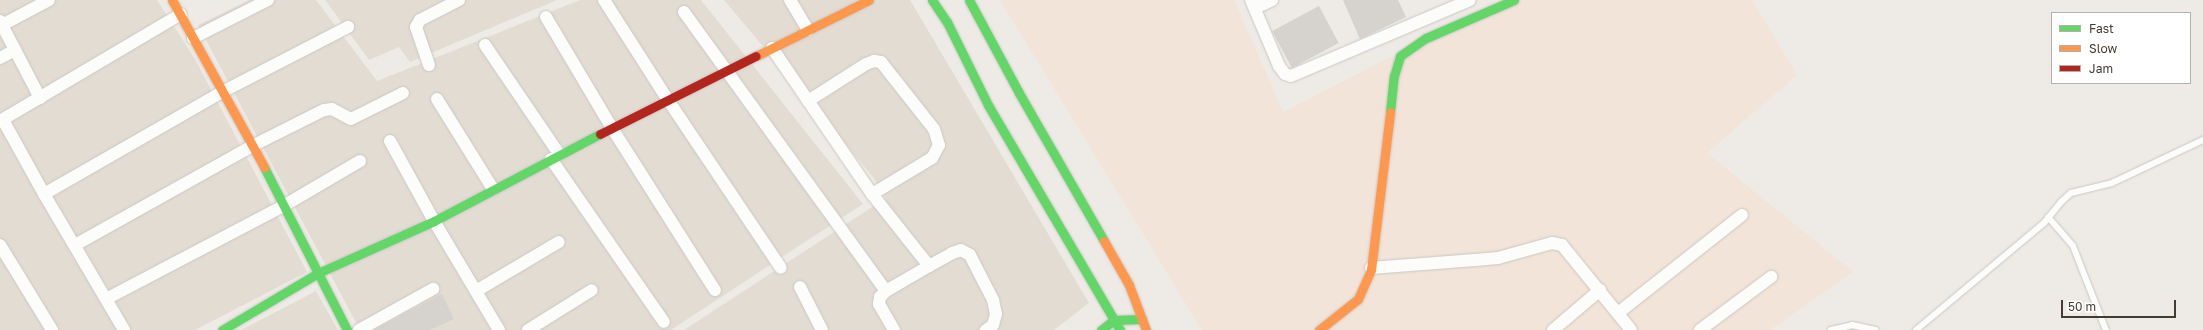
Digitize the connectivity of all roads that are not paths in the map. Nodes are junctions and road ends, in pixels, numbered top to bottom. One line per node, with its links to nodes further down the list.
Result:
1 (49, 0): 17 (street)
2 (172, 0): 15 (street)
3 (268, 0): 20 (street)
4 (459, 0): 25 (street)
5 (604, 0): 31 (street)
6 (790, 0): 19 (street)
7 (869, 0): 19 (street)
8 (932, 0): 65 (street)
9 (969, 0): 64 (street)
10 (1272, 0): 13 (street)
11 (1470, 0): 13 (street)
12 (1514, 0): 52 (street)
13 (1253, 4)
14 (684, 12): 26 (street)
15 (181, 14): 20 (street); 29 (street)
16 (546, 17): 34 (street)
17 (1, 23): 23 (street)
18 (348, 27): 27 (street)
19 (808, 30): 22 (street)
20 (193, 38): 27 (street)
21 (485, 45): 38 (street)
22 (772, 48): 26 (street); 32 (street)
23 (15, 50): 24 (street); 29 (street)
24 (0, 58)
25 (430, 65)
26 (727, 70): 31 (street); 61 (street)
27 (222, 92): 37 (street); 41 (street)
28 (403, 93): 37 (street)
29 (40, 98): 33 (street)
30 (437, 99): 40 (street)
31 (668, 100): 34 (street); 51 (street)
32 (808, 101): 42 (street); 42 (street)
33 (2, 121): 41 (street)
34 (612, 128): 38 (street); 58 (street)
35 (2203, 140): 45 (lane)
36 (390, 142): 46 (street)
37 (252, 146): 43 (street); 49 (street)
38 (555, 156): 40 (street); 66 (street)
39 (360, 161): 43 (street)
40 (493, 189): 46 (street)
41 (44, 194): 49 (street)
42 (872, 194): 50 (street)
43 (285, 205): 53 (street); 62 (street)
44 (1742, 215): 63 (street)
45 (2048, 217): 87 (lane); 88 (lane)
46 (434, 221): 53 (street); 60 (street)
47 (559, 242): 60 (street)
48 (0, 245): 67 (street)
49 (75, 245): 62 (street)
50 (929, 266): 61 (street); 76 (street)
51 (781, 268)
52 (1371, 268): 59 (street); 81 (street)
53 (318, 273): 69 (street); 70 (street)
54 (1771, 276): 84 (street)
55 (800, 287): 74 (street)
56 (433, 289): 71 (street)
57 (592, 290): 73 (street)
58 (715, 290)
59 (1600, 290): 63 (street); 82 (street)
60 (476, 291): 72 (street)
61 (886, 291): 75 (street)
62 (106, 299): 68 (street)
63 (1618, 314): 83 (street)
64 (1142, 319): 65 (street); 79 (street); 80 (street)
65 (1114, 320): 77 (street); 78 (street)
66 (664, 322)
67 (52, 330)
68 (124, 330)
69 (222, 330)
70 (347, 330)
71 (360, 330)
72 (499, 330)
73 (528, 330)
74 (822, 330)
75 (894, 330)
76 (986, 330)
77 (1100, 330)
78 (1120, 330)
79 (1131, 330)
80 (1146, 330)
81 (1319, 330)
82 (1553, 330)
83 (1631, 330)
84 (1700, 330)
85 (1831, 330): 86 (lane)
86 (1875, 330)
87 (1916, 330)
88 (2106, 330)

